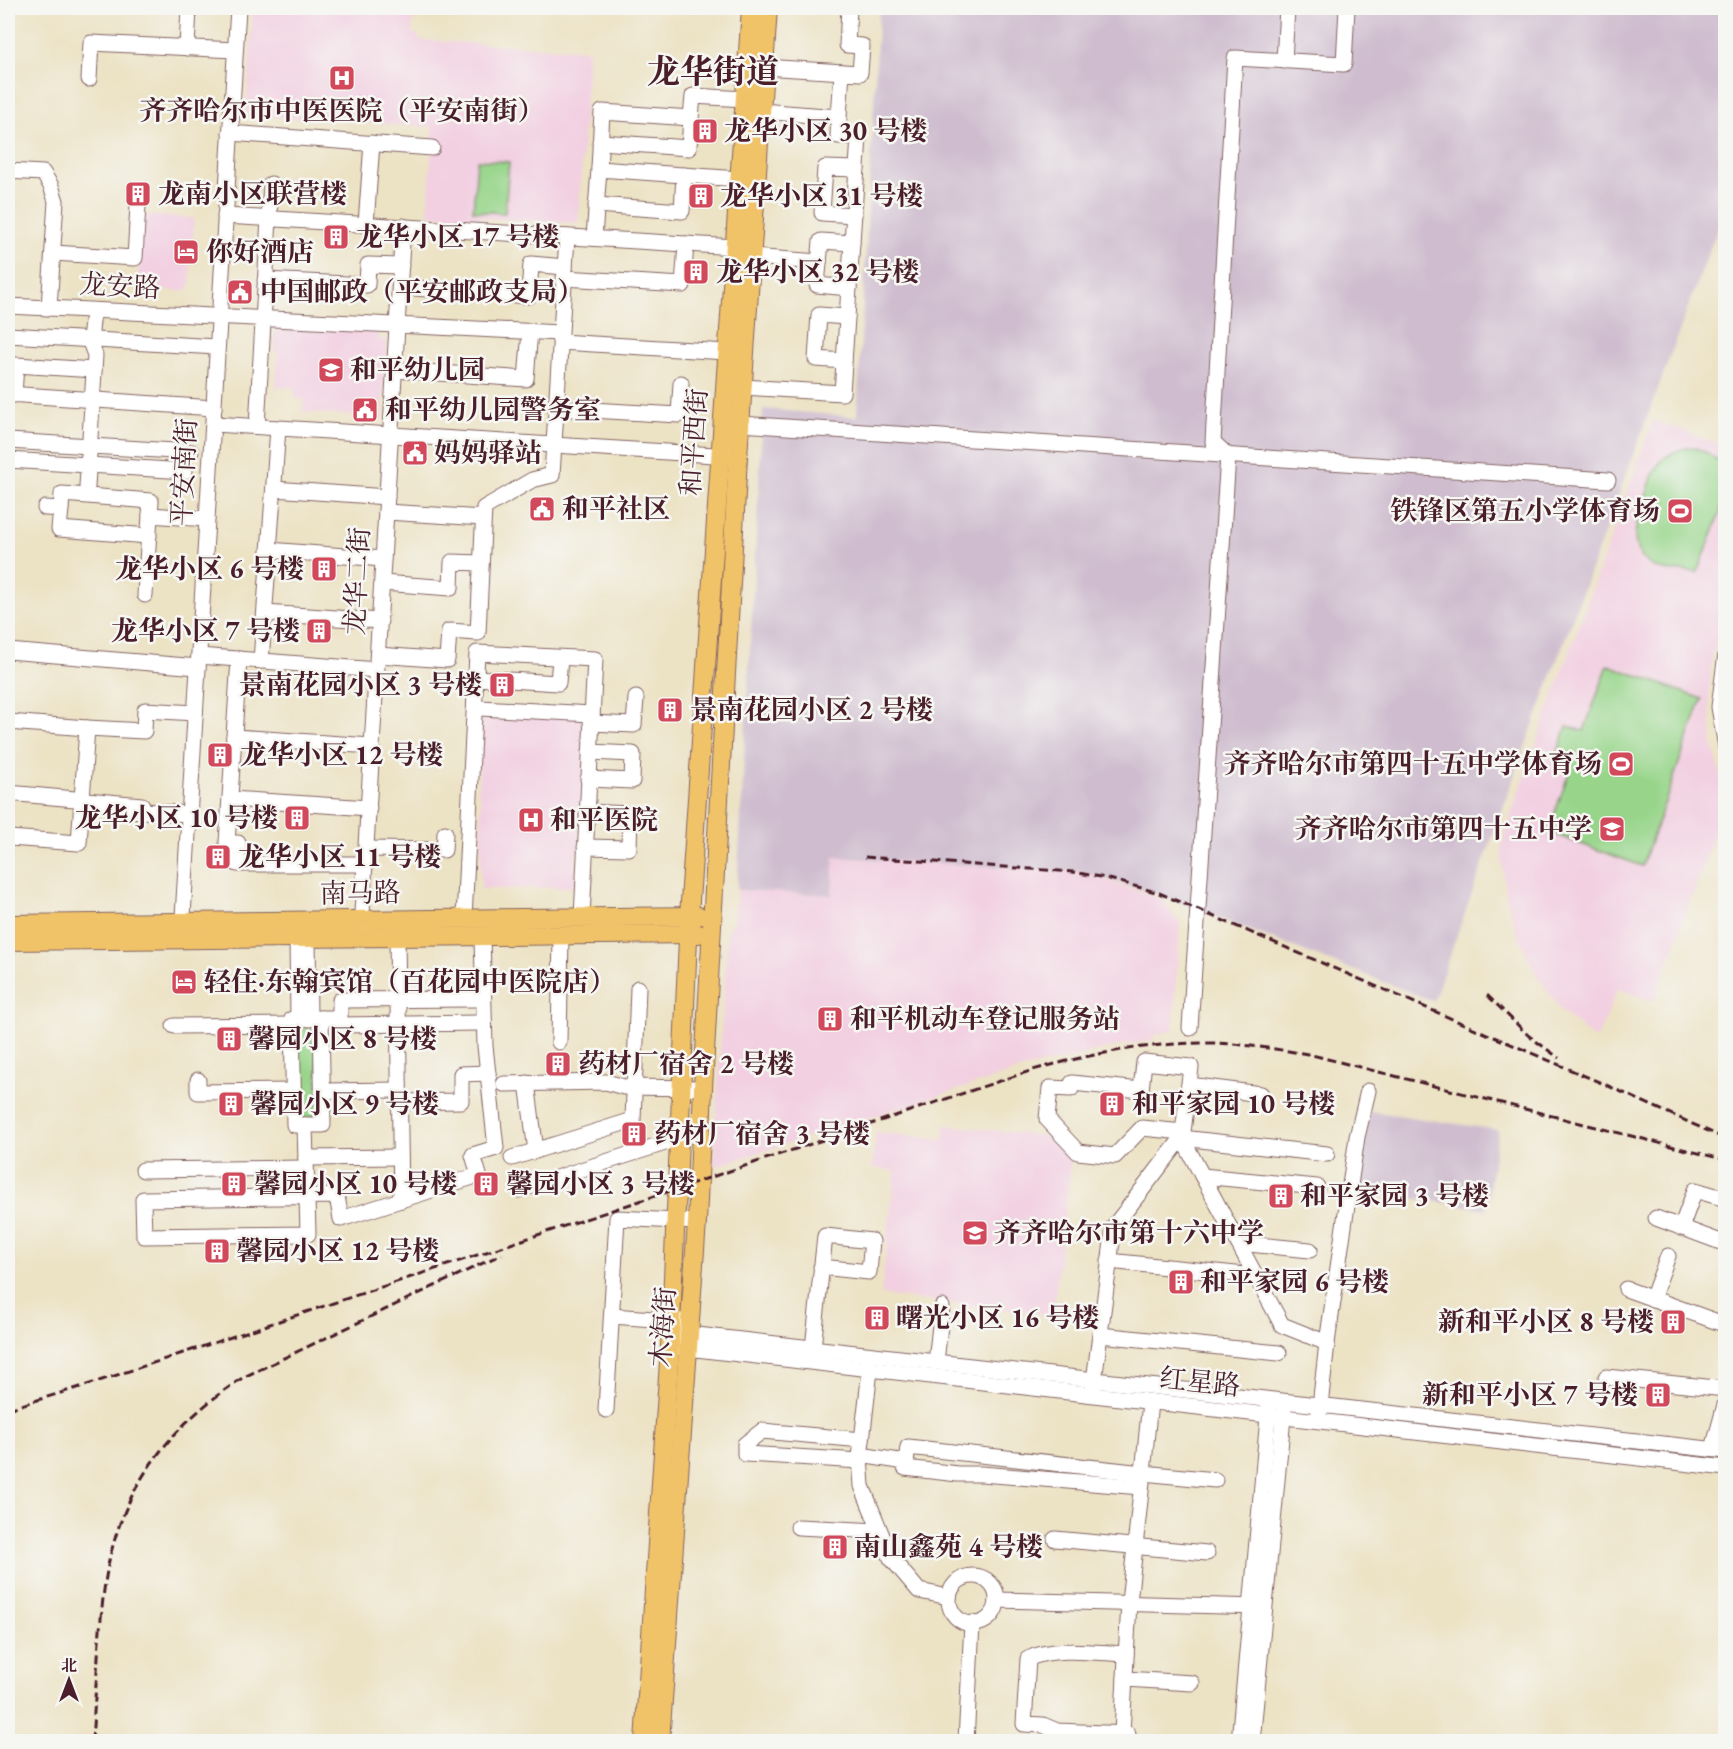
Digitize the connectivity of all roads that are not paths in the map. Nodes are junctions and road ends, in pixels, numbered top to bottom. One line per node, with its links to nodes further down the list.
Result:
1 (189, 8): 8 (street)
2 (238, 8): 9 (street, 平安南街)
3 (751, 8): 14 (main road, 和平西街)
4 (768, 8): 11 (main road, 和平西街)
5 (849, 8): 12 (street)
6 (1287, 8): 10 (street)
7 (1347, 8): 10 (street)
8 (187, 48): 9 (street); 13 (street)
9 (235, 50): 18 (street, 平安南街)
10 (1284, 61): 80 (street)
11 (763, 67): 12 (street); 15 (main road, 和平西街)
12 (842, 72): 16 (street)
13 (89, 79)
14 (745, 99): 17 (street); 26 (main road, 和平西街)
15 (760, 111): 16 (street); 41 (main road, 和平西街)
16 (839, 117): 23 (street)
17 (691, 118): 19 (street); 19 (street)
18 (230, 133): 20 (street); 31 (street, 平安南街)
19 (600, 142): 22 (street)
20 (372, 143): 21 (street); 33 (street)
21 (432, 148)
22 (599, 170): 25 (street); 29 (street)
23 (857, 170): 30 (street); 30 (street)
24 (8, 171): 40 (street)
25 (684, 175): 26 (street); 29 (street)
26 (739, 179): 39 (main road, 和平西街)
27 (271, 184): 32 (street)
28 (138, 205): 40 (street)
29 (596, 206): 36 (street)
30 (854, 215): 37 (street)
31 (225, 216): 32 (street); 51 (street, 平安南街)
32 (269, 218): 33 (street); 45 (street)
33 (366, 224): 34 (street)
34 (403, 226): 35 (street); 43 (street, 龙华二街)
35 (567, 237): 36 (street); 44 (street)
36 (594, 238): 38 (street)
37 (852, 243): 42 (street); 47 (street)
38 (686, 244): 39 (street); 44 (street)
39 (735, 247): 60 (main road, 和平西街)
40 (53, 253): 49 (street)
41 (751, 257): 42 (street); 65 (main road, 和平西街)
42 (819, 262): 47 (street)
43 (401, 266): 45 (street); 46 (street, 龙华二街)
44 (564, 272): 46 (street); 57 (street)
45 (265, 280): 53 (street)
46 (400, 287): 54 (street, 龙华二街)
47 (849, 288): 52 (street)
48 (8, 306): 49 (street, 龙安路)
49 (49, 308): 50 (street, 龙安路)
50 (93, 311): 51 (street, 龙安路); 58 (street)
51 (225, 317): 53 (street, 龙安路); 59 (street, 平安南街)
52 (847, 317): 61 (street); 61 (street)
53 (263, 319): 54 (street, 龙安路); 72 (street)
54 (397, 326): 55 (street, 龙安路); 63 (street, 龙华二街)
55 (530, 331): 57 (street, 龙安路); 63 (street)
56 (8, 335): 58 (street)
57 (560, 337): 60 (street, 龙安路); 69 (street)
58 (91, 340): 59 (street); 62 (street)
59 (217, 346): 68 (street, 平安南街)
60 (728, 352): 79 (main road, 和平西街)
61 (844, 361): 65 (street)
62 (94, 370): 66 (street); 67 (street)
63 (395, 370): 74 (street, 龙华二街)
64 (681, 383): 69 (street)
65 (742, 387): 71 (main road, 和平西街)
66 (11, 395): 67 (street)
67 (92, 400): 68 (street); 77 (street)
68 (214, 408): 70 (street, 平安南街)
69 (556, 408): 76 (street)
70 (213, 424): 72 (street); 90 (street, 平安南街)
71 (740, 424): 79 (main road, 和平西街); 80 (street)
72 (257, 426): 73 (street)
73 (278, 428): 74 (street); 86 (street)
74 (391, 435): 76 (street); 87 (street, 龙华二街)
75 (8, 441): 77 (street)
76 (554, 445): 79 (street); 89 (street)
77 (89, 446): 78 (street); 82 (street)
78 (191, 452)
79 (729, 456): 129 (main road, 和平西街); 133 (main road, 和平西街)
80 (1228, 456): 84 (street); 150 (street)
81 (8, 460): 82 (street)
82 (88, 465): 83 (street); 85 (street)
83 (185, 471)
84 (1608, 480)
85 (87, 487)
86 (274, 489): 87 (street); 92 (street)
87 (387, 504): 89 (street); 93 (street, 龙华二街)
88 (150, 515): 90 (street); 91 (street); 91 (street)
89 (483, 518): 94 (street)
90 (207, 519): 104 (street, 平安南街)
91 (149, 536): 96 (street)
92 (269, 550): 93 (street); 97 (street)
93 (383, 559): 95 (street, 龙华二街)
94 (481, 563): 95 (street); 105 (street)
95 (382, 583): 98 (street, 龙华二街)
96 (145, 595)
97 (265, 613): 98 (street); 103 (street)
98 (380, 621): 105 (street, 龙华二街)
99 (8, 651): 104 (street)
100 (1725, 654): 115 (street)
101 (560, 658): 106 (street); 106 (street); 110 (street)
102 (239, 659): 103 (street); 104 (street); 113 (street)
103 (261, 661): 105 (street)
104 (198, 662): 109 (street, 平安南街)
105 (377, 663): 114 (street, 龙华二街)
106 (476, 678): 131 (street)
107 (636, 698): 110 (street)
108 (480, 708): 110 (street)
109 (195, 713): 112 (street); 124 (street, 平安南街)
110 (591, 718): 116 (street)
111 (8, 722): 112 (street)
112 (87, 728): 120 (street)
113 (234, 737): 114 (street); 119 (street)
114 (372, 746): 122 (street, 龙华二街)
115 (1725, 747)
116 (590, 752): 117 (street); 117 (street)
117 (588, 779): 123 (street)
118 (8, 794): 120 (street)
119 (230, 799): 122 (street); 128 (street)
120 (86, 804): 121 (street); 124 (street); 126 (street)
121 (142, 805)
122 (369, 808): 128 (street, 龙华二街)
123 (587, 812): 127 (street); 127 (street)
124 (189, 814): 134 (street, 平安南街)
125 (445, 833): 128 (street)
126 (9, 838)
127 (585, 846): 130 (street)
128 (366, 857): 135 (street, 龙华二街)
129 (689, 916): 130 (main road, 南马路); 133 (main road, 南马路); 136 (main road, 木海街)
130 (582, 917): 131 (main road, 南马路)
131 (464, 919): 135 (main road, 南马路)
132 (8, 924): 134 (main road, 南马路)
133 (713, 925): 136 (main road, 南马路); 159 (main road, 木海街)
134 (182, 931): 135 (main road, 南马路); 139 (main road, 南马路); 141 (main road, 南马路)
135 (361, 932): 139 (main road, 南马路); 140 (main road, 南马路)
136 (688, 935): 137 (main road, 南马路); 158 (main road, 木海街)
137 (561, 936): 138 (main road, 南马路); 151 (street)
138 (482, 937): 140 (main road, 南马路); 152 (street)
139 (302, 938): 145 (street)
140 (397, 938): 144 (street)
141 (8, 941)
142 (638, 988): 157 (street)
143 (475, 999): 144 (street)
144 (397, 1000): 146 (street); 148 (street)
145 (308, 1021): 146 (street); 149 (street); 160 (street); 161 (street)
146 (340, 1021): 148 (street)
147 (477, 1023): 148 (street)
148 (398, 1024): 164 (street)
149 (174, 1026)
150 (1190, 1028)
151 (559, 1042)
152 (488, 1073): 164 (street); 180 (street)
153 (198, 1080): 160 (street)
154 (527, 1083): 155 (street); 157 (street); 169 (street)
155 (504, 1084)
156 (1189, 1085): 163 (street); 167 (street); 167 (street)
157 (634, 1087): 158 (street); 169 (street)
158 (681, 1088): 159 (street); 168 (main road, 木海街)
159 (703, 1088): 166 (main road, 木海街)
160 (294, 1091): 165 (street)
161 (322, 1091): 164 (street); 165 (street)
162 (1368, 1091): 200 (street)
163 (1261, 1094)
164 (399, 1096): 171 (street)
165 (305, 1125): 173 (street)
166 (702, 1131): 168 (street); 183 (main road, 木海街)
167 (1183, 1135): 170 (street); 175 (street); 189 (street)
168 (679, 1140): 177 (street); 182 (main road, 木海街)
169 (536, 1151): 172 (street)
170 (1327, 1154)
171 (400, 1157): 173 (street); 180 (street)
172 (512, 1158)
173 (306, 1163): 174 (street); 178 (street)
174 (143, 1170)
175 (1202, 1176): 176 (street); 185 (street)
176 (1317, 1187)
177 (519, 1190)
178 (307, 1197): 178 (street); 180 (street)
179 (1725, 1199): 184 (street)
180 (400, 1200)
181 (1656, 1218): 184 (street)
182 (675, 1221): 183 (street); 195 (street); 197 (main road, 木海街)
183 (697, 1222): 198 (main road, 木海街)
184 (1681, 1228): 186 (street)
185 (1238, 1243): 187 (street); 191 (street)
186 (1725, 1244)
187 (1310, 1250)
188 (1668, 1256): 193 (street)
189 (1109, 1261): 191 (street); 199 (street)
190 (821, 1267): 201 (street)
191 (1256, 1275): 200 (street)
192 (1626, 1289): 193 (street)
193 (1652, 1299): 196 (street)
194 (942, 1307): 203 (street)
195 (612, 1316): 197 (street); 211 (street)
196 (1725, 1325)
197 (670, 1333): 198 (street, 红星路); 198 (street); 238 (main road, 木海街)
198 (689, 1335): 201 (street, 红星路); 204 (street, 红星路); 239 (main road, 木海街)
199 (1100, 1335): 202 (street); 206 (street)
200 (1327, 1343): 212 (street)
201 (813, 1348): 203 (street, 红星路)
202 (1279, 1353)
203 (936, 1362): 206 (street, 红星路)
204 (870, 1370): 206 (street, 红星路); 214 (street)
205 (1606, 1377): 207 (street)
206 (1093, 1388): 209 (street, 红星路); 210 (street, 红星路)
207 (1725, 1389)
208 (1725, 1401): 213 (street)
209 (1150, 1402): 210 (street, 红星路); 221 (street)
210 (1276, 1408): 212 (street, 红星路); 231 (street)
211 (606, 1410)
212 (1319, 1413): 213 (street, 红星路); 218 (street, 红星路)
213 (1719, 1450)
214 (861, 1452): 214 (street); 216 (street); 224 (street)
215 (961, 1452): 216 (street); 217 (street); 219 (street)
216 (906, 1462): 219 (street)
217 (1070, 1464): 220 (street); 221 (street)
218 (1725, 1468)
219 (958, 1474): 220 (street)
220 (1060, 1480): 221 (street)
221 (1142, 1480): 222 (street); 226 (street)
222 (1215, 1480)
223 (798, 1527): 224 (street)
224 (879, 1531): 228 (street)
225 (1055, 1539): 226 (street)
226 (1135, 1546): 227 (street); 230 (street)
227 (1207, 1552)
228 (949, 1597): 229 (street); 232 (street)
229 (997, 1600): 230 (street); 232 (street)
230 (1129, 1602): 231 (street); 233 (street)
231 (1258, 1607): 241 (street); 242 (street)
232 (972, 1623): 240 (street)
233 (1126, 1654): 234 (street); 236 (street)
234 (1125, 1679): 235 (street); 237 (street)
235 (1192, 1683)
236 (1057, 1736): 237 (street)
237 (1127, 1737)
238 (644, 1742)
239 (660, 1742)
240 (966, 1742)
241 (1239, 1742)
242 (1252, 1742)

